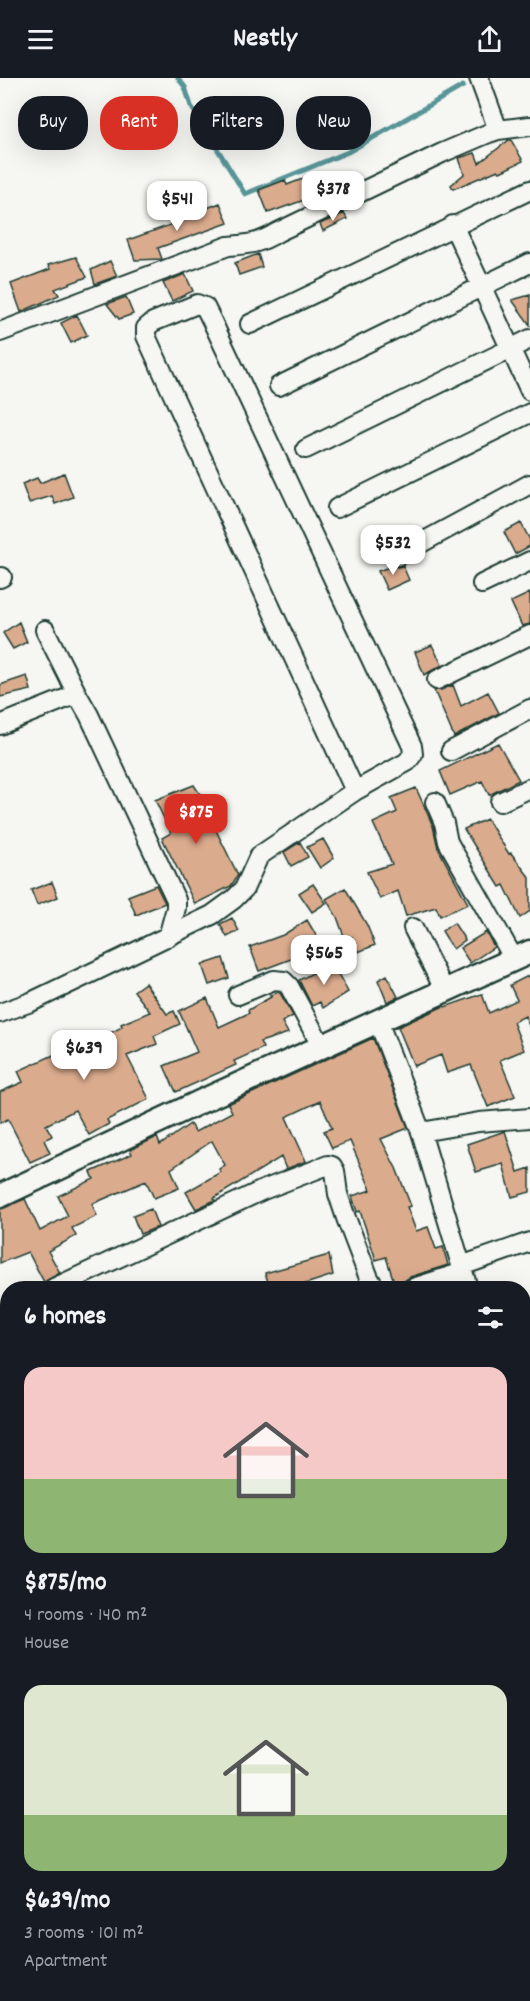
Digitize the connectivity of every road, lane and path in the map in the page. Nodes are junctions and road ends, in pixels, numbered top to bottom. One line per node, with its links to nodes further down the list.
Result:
1 (479, 78): 3 (street)
2 (530, 126): 3 (street)
3 (498, 129): 9 (street)
4 (530, 190): 5 (street)
5 (453, 225): 7 (street); 8 (street)
6 (530, 262): 7 (street)
7 (482, 286): 11 (street); 12 (street)
8 (250, 324)
9 (0, 332)
10 (530, 339): 11 (street)
11 (510, 348): 13 (street); 15 (street)
12 (279, 386)
13 (530, 391)
14 (530, 413): 17 (street)
15 (306, 449)
16 (530, 484): 18 (street)
17 (337, 508)
18 (397, 556)
19 (530, 561): 20 (street)
20 (482, 584)
21 (45, 630): 24 (street)
22 (530, 635): 23 (street)
23 (437, 680)
24 (77, 694): 26 (street); 33 (street)
25 (530, 709): 27 (street)
26 (0, 725)
27 (451, 751)
28 (530, 788): 31 (street)
29 (355, 791): 29 (street); 33 (street)
30 (435, 802): 34 (street)
31 (500, 802)
32 (413, 928): 35 (street)
33 (168, 937): 37 (street)
34 (522, 956): 35 (street)
35 (444, 989): 38 (street)
36 (238, 995): 39 (street)
37 (0, 1014)
38 (378, 1021): 39 (street); 41 (street)
39 (322, 1047): 42 (street)
40 (530, 1118): 41 (street)
41 (421, 1132): 44 (street)
42 (0, 1196)
43 (530, 1242): 44 (street)
44 (464, 1276): 47 (street)
45 (69, 1281): 46 (street)
46 (371, 1281)
47 (443, 1281)

